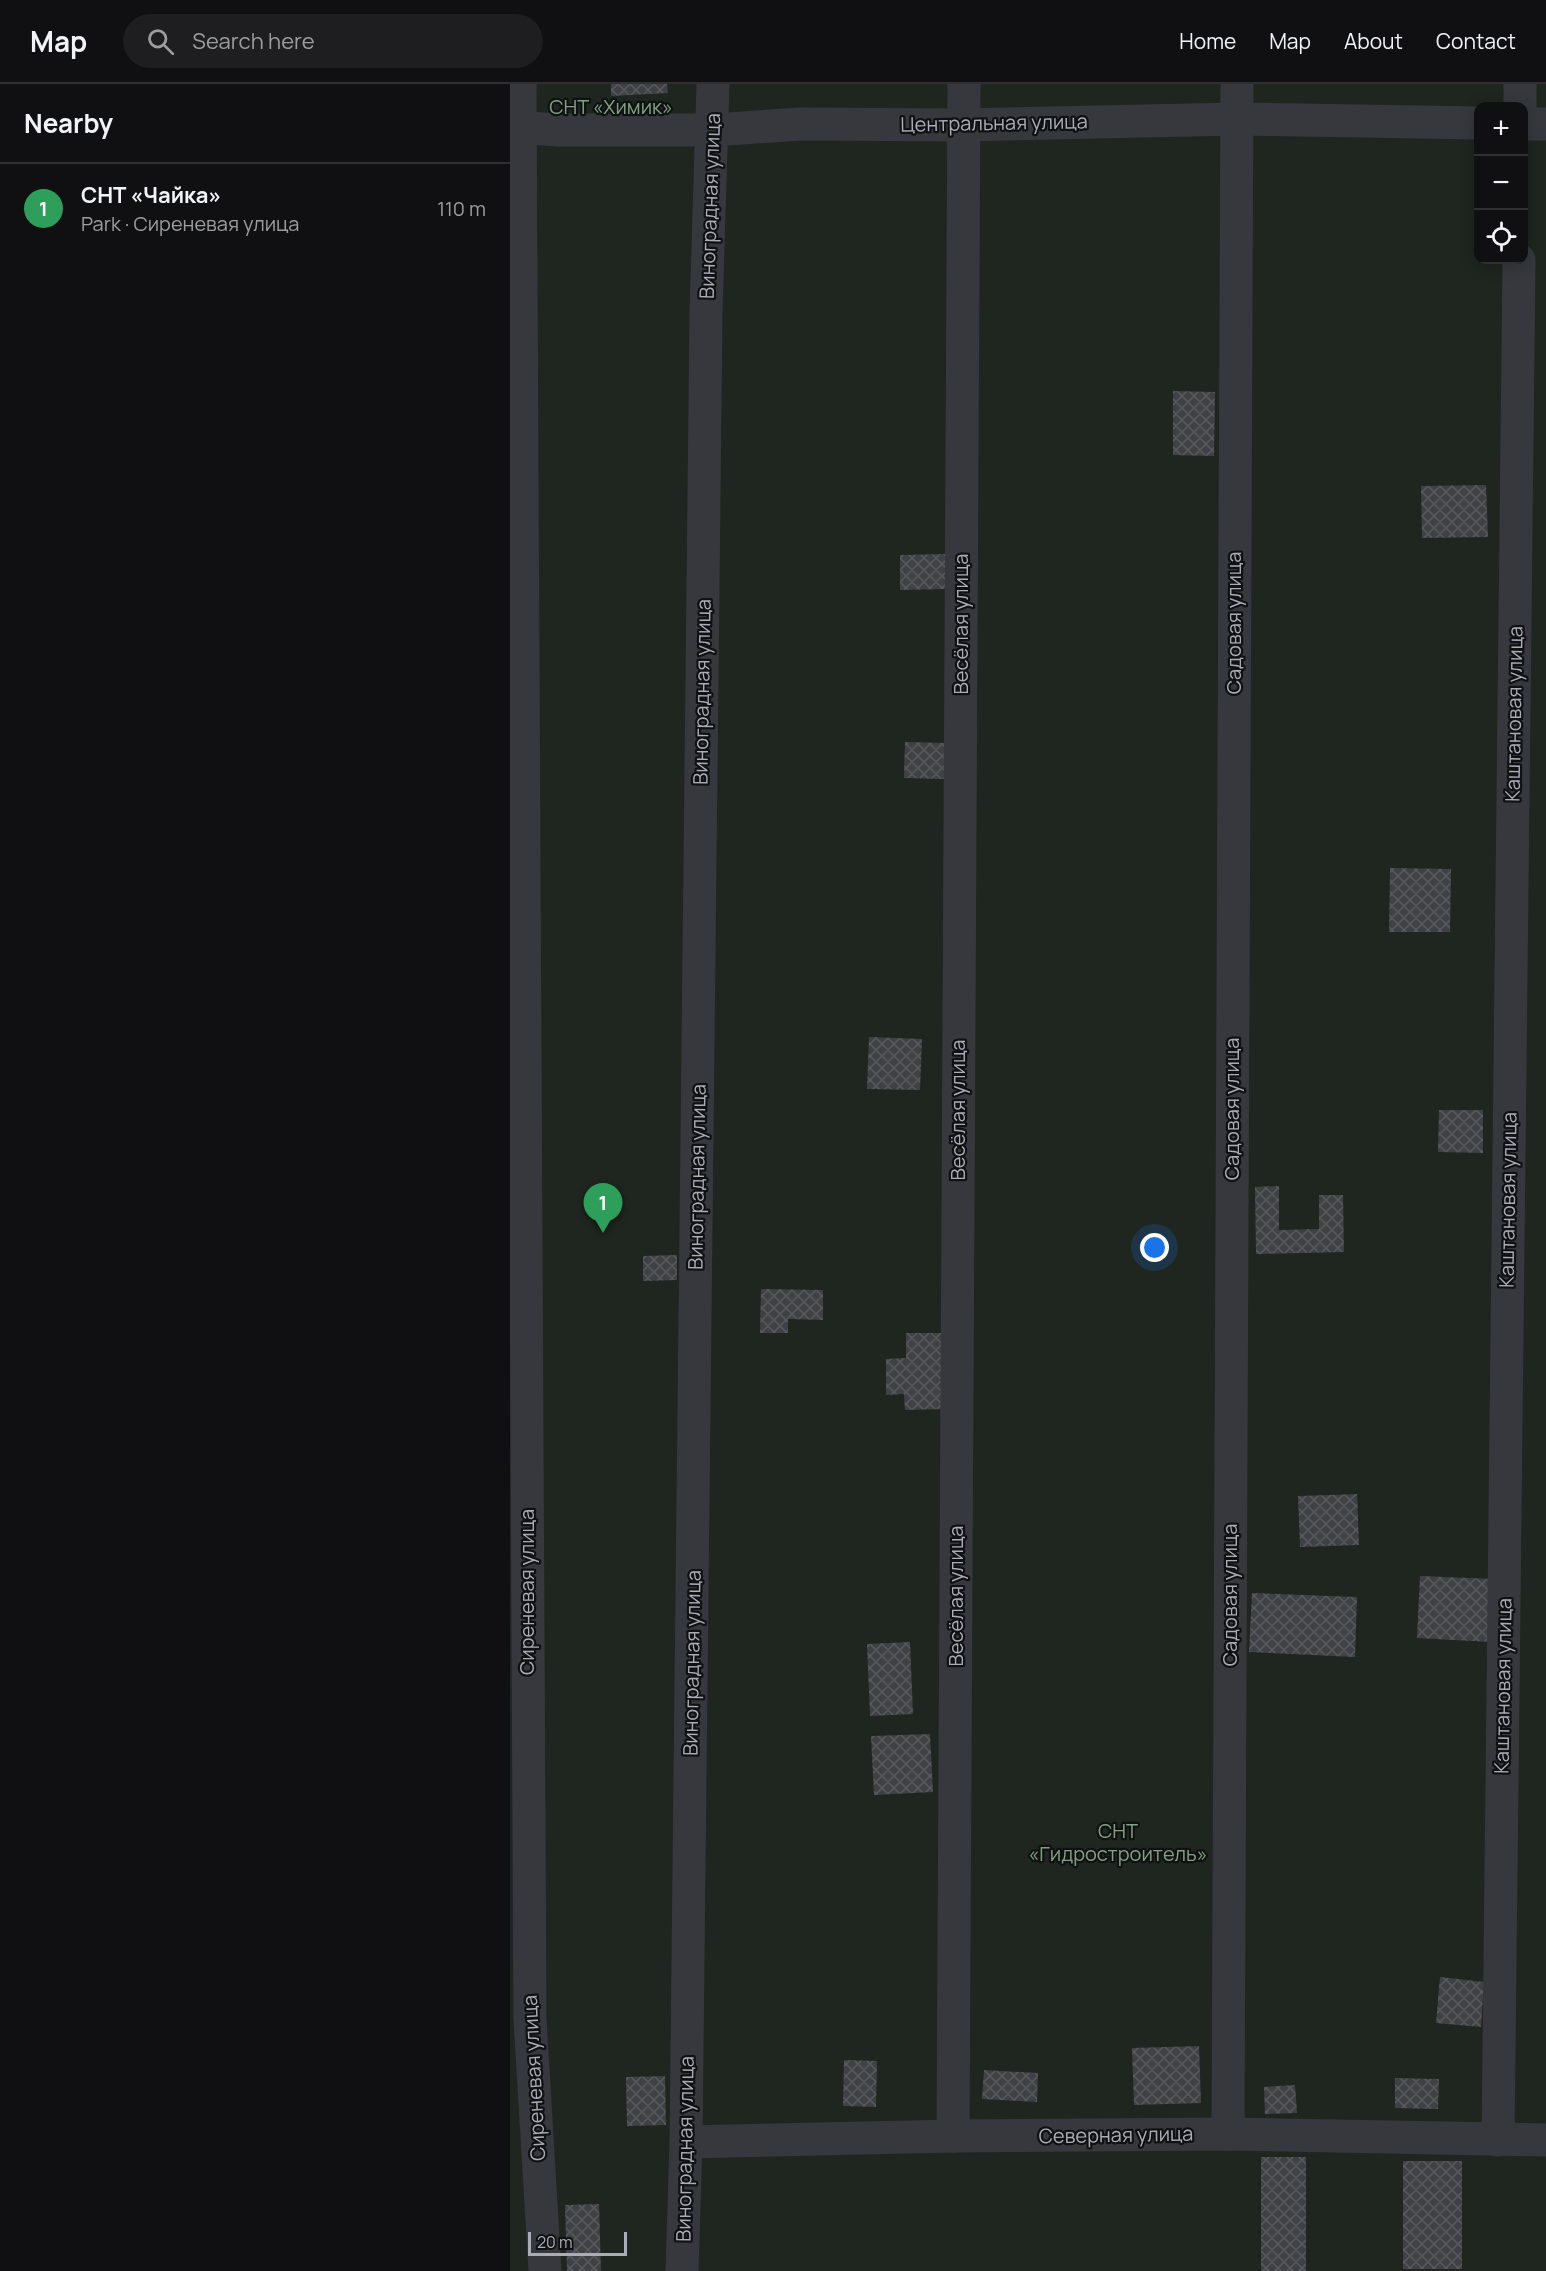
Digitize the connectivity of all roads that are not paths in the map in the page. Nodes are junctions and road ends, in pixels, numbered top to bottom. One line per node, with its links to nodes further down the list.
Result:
1 (520, 84): 12 (street, Сиреневая улица)
2 (713, 84): 13 (street, Виноградная улица)
3 (964, 84): 11 (street, Весёлая улица)
4 (1238, 84): 7 (street, Садовая улица)
5 (1520, 84): 6 (street)
6 (1520, 102)
7 (1236, 118): 8 (street, Центральная улица); 11 (street, Центральная улица); 15 (street, Садовая улица)
8 (1474, 123)
9 (1528, 123): 10 (street)
10 (1546, 124)
11 (964, 125): 13 (street, Центральная улица); 16 (street, Весёлая улица)
12 (515, 127): 13 (street, Центральная улица); 20 (street, Сиреневая улица)
13 (713, 130): 19 (street, Виноградная улица)
14 (1519, 264): 17 (street, Каштановая улица)
15 (1228, 2134): 16 (street, Северная улица); 17 (street, Северная улица)
16 (953, 2136): 19 (street, Северная улица)
17 (1498, 2140): 18 (street, Северная улица)
18 (1546, 2140)
19 (686, 2142): 21 (street, Виноградная улица)
20 (545, 2271)
21 (682, 2271)

